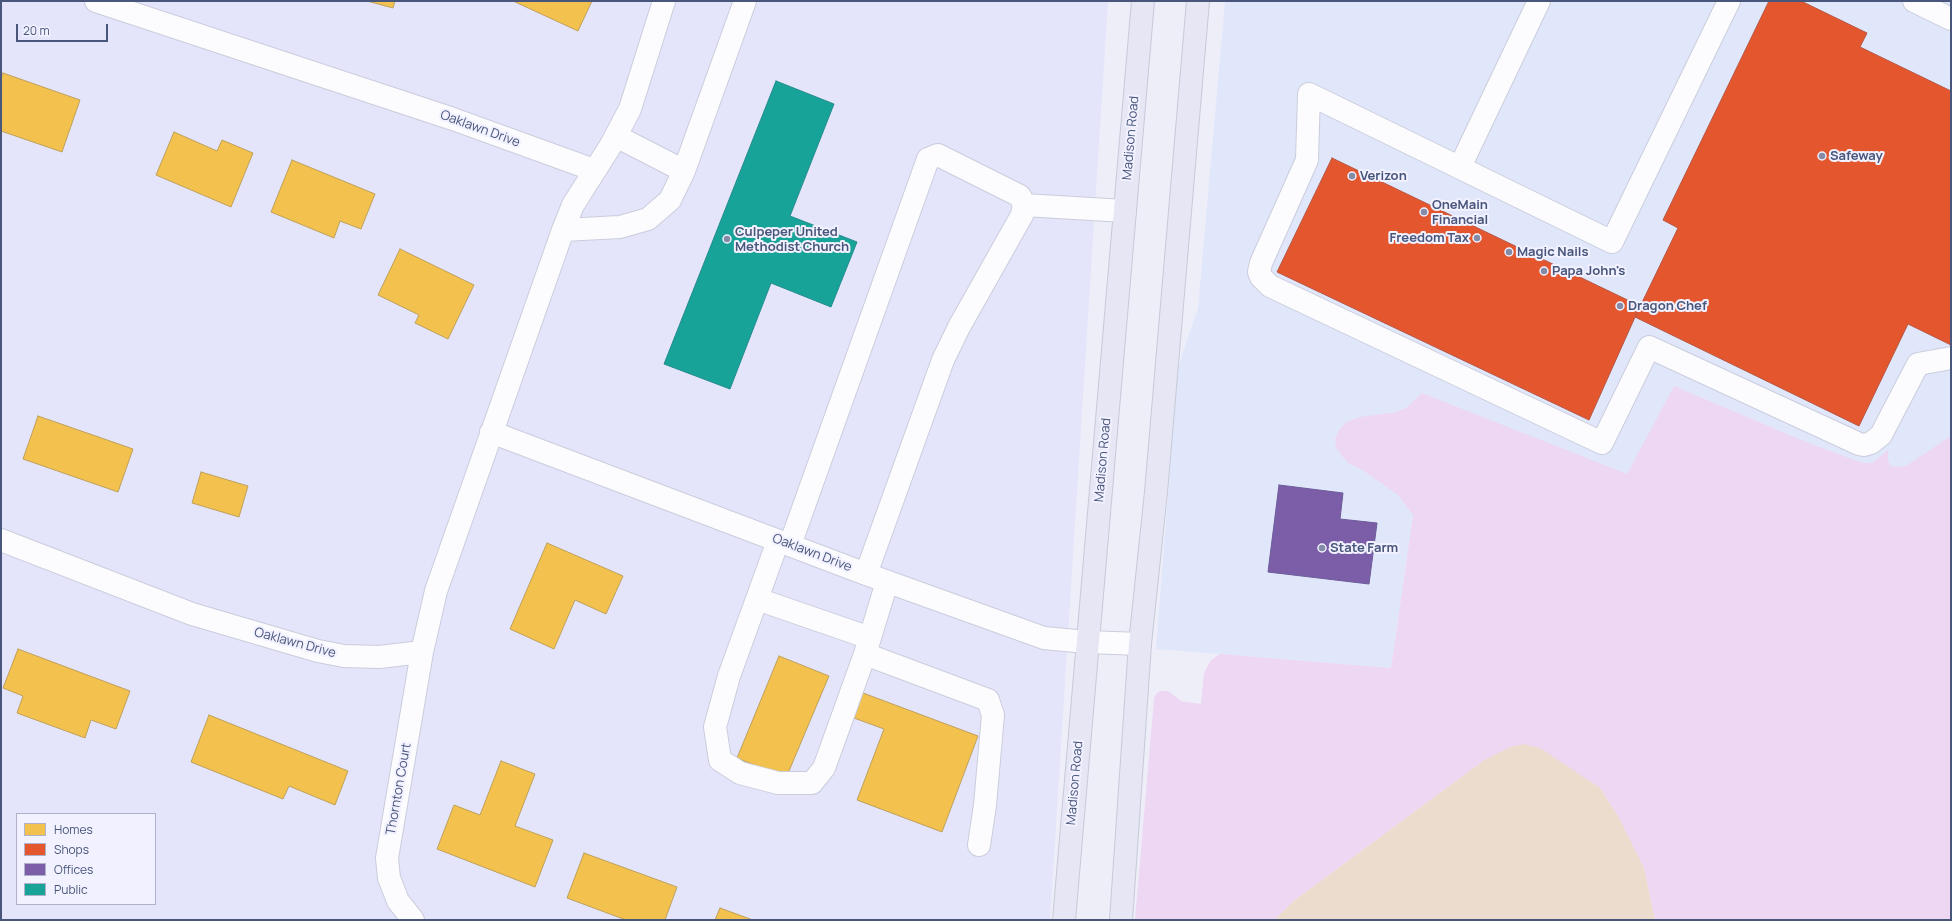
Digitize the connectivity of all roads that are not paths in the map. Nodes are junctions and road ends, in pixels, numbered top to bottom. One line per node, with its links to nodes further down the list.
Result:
1 (96, 1): 12 (street, Oaklawn Drive)
2 (664, 1): 10 (street)
3 (745, 1): 13 (street)
4 (1143, 1): 15 (main road, Madison Road)
5 (1198, 1): 25 (main road)
6 (1539, 1): 11 (street)
7 (1729, 1): 11 (street)
8 (1914, 1): 9 (street)
9 (1951, 19)
10 (616, 136): 12 (street); 13 (street)
11 (1460, 167): 17 (street)
12 (594, 170): 16 (street)
13 (684, 171): 16 (street)
14 (1024, 205): 15 (street); 20 (street); 21 (street)
15 (1125, 211): 24 (main road, Madison Road)
16 (563, 230): 18 (street)
17 (1951, 358)
18 (491, 432): 20 (street, Oaklawn Drive); 27 (street)
19 (1, 540): 27 (street, Oaklawn Drive)
20 (784, 543): 21 (street, Oaklawn Drive); 23 (street)
21 (866, 574): 22 (street, Oaklawn Drive)
22 (887, 582): 24 (street, Oaklawn Drive); 26 (street)
23 (757, 599): 26 (street); 26 (street)
24 (1087, 642): 25 (street, Oaklawn Drive); 30 (main road, Madison Road)
25 (1140, 644): 31 (main road)
26 (868, 646): 28 (street)
27 (422, 652): 29 (street, Thornton Court)
28 (979, 845)
29 (413, 920)
30 (1064, 920)
31 (1121, 920)

